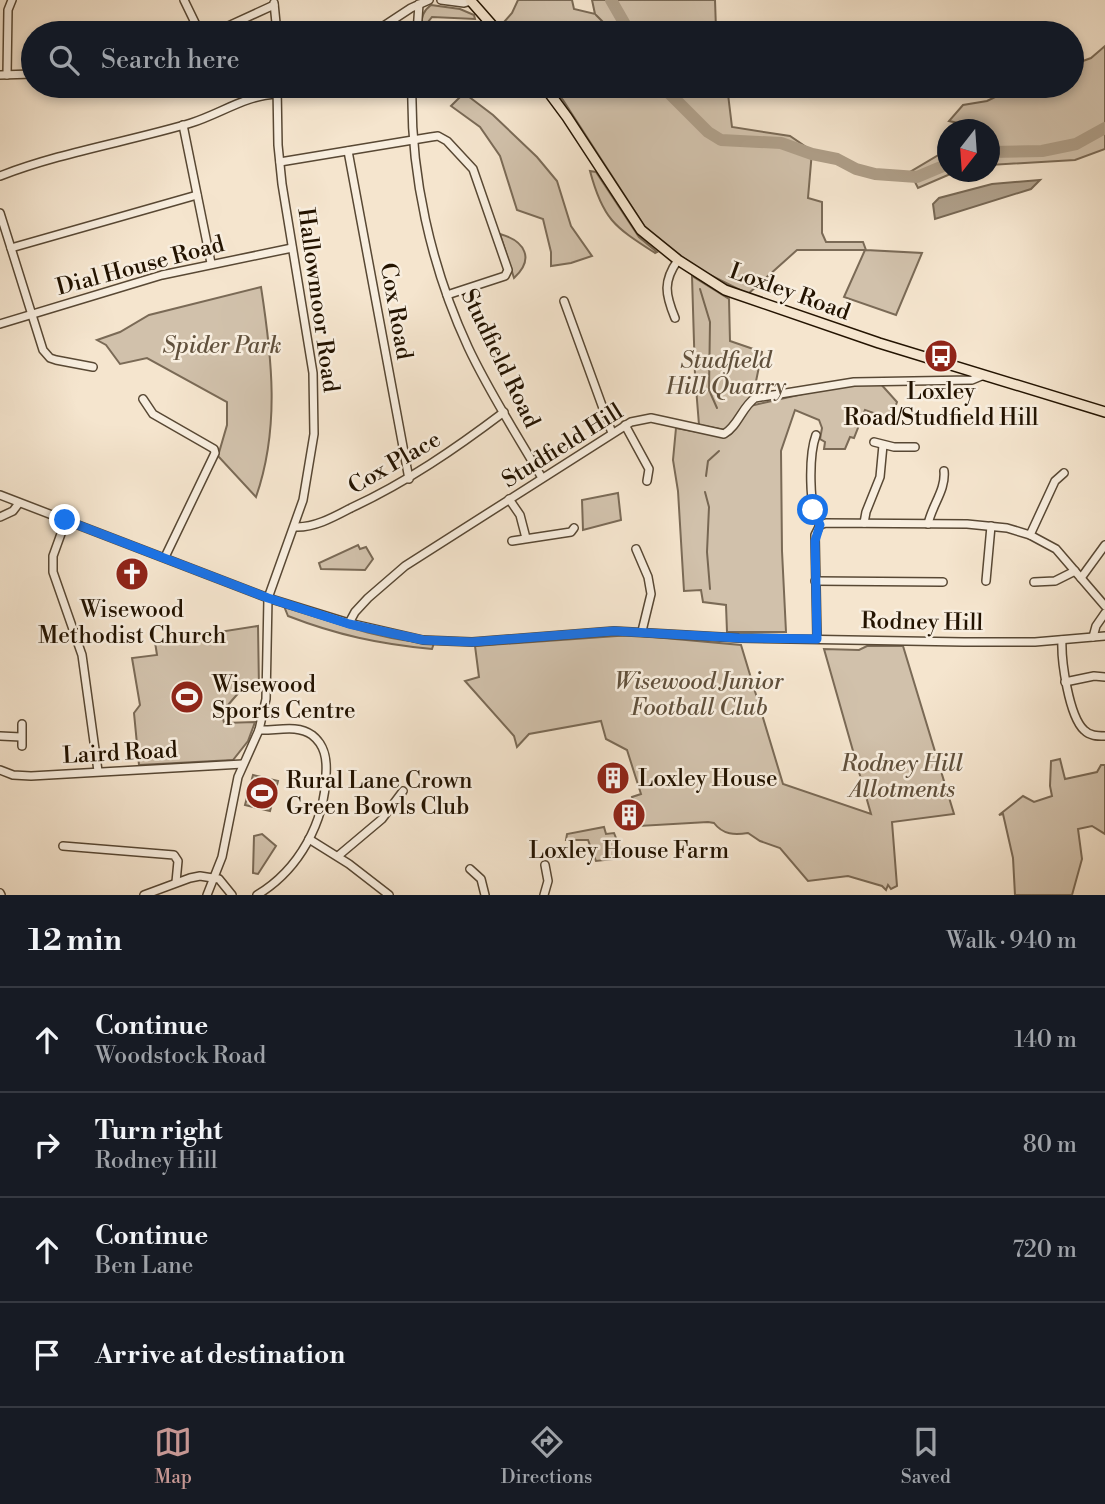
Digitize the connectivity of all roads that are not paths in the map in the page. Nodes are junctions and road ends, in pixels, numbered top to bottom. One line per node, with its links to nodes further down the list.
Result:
1 (12, 0): 14 (street)
2 (184, 0): 7 (street)
3 (441, 0): 4 (street)
4 (471, 1): 12 (main road)
5 (274, 2): 8 (street); 9 (street)
6 (423, 2): 10 (street); 11 (street)
7 (194, 21)
8 (237, 21)
9 (276, 21)
10 (392, 21)
11 (419, 21)
12 (488, 21)
13 (21, 74): 14 (street)
14 (3, 75)
15 (253, 98): 19 (street)
16 (277, 98): 22 (street, Hallowmoor Road)
17 (412, 98): 20 (street, Studfield Road)
18 (553, 98): 28 (main road, Loxley Road)
19 (183, 125): 23 (street); 24 (street)
20 (414, 140): 21 (street); 30 (street, Studfield Road); 30 (street)
21 (348, 151): 22 (street); 49 (street, Cox Road)
22 (280, 162): 27 (street, Hallowmoor Road)
23 (0, 176)
24 (197, 195): 26 (street); 29 (street)
25 (0, 213): 26 (street)
26 (11, 248): 32 (street)
27 (292, 248): 29 (street, Dial House Road); 60 (street, Hallowmoor Road)
28 (678, 260): 33 (street); 36 (main road, Loxley Road)
29 (211, 264): 32 (street, Dial House Road)
30 (447, 295): 38 (street, Studfield Road)
31 (564, 301): 41 (street)
32 (32, 314): 34 (street, Dial House Road); 35 (street)
33 (675, 318)
34 (0, 324)
35 (93, 367)
36 (984, 375): 39 (main road, Loxley Road); 40 (street, Studfield Hill)
37 (143, 399): 67 (street)
38 (504, 412): 48 (street, Studfield Road); 49 (street, Cox Place)
39 (1105, 412)
40 (625, 425): 41 (street, Studfield Hill); 50 (street)
41 (612, 433): 48 (street, Studfield Hill)
42 (817, 441): 58 (street)
43 (874, 442): 44 (street)
44 (883, 445): 45 (street); 56 (street)
45 (915, 447)
46 (944, 471): 57 (street)
47 (1064, 473): 62 (street)
48 (542, 478): 52 (street, Studfield Hill)
49 (409, 479): 60 (street, Cox Place)
50 (647, 481)
51 (0, 495): 53 (street, Rodney Hill)
52 (509, 499): 63 (street); 77 (street, Studfield Hill)
53 (19, 503): 54 (street); 55 (street, Rodney Hill)
54 (0, 517)
55 (65, 520): 67 (street, Rodney Hill); 93 (street)
56 (864, 523): 57 (street); 58 (street)
57 (928, 524): 59 (street)
58 (820, 525): 70 (street)
59 (991, 526): 62 (street); 72 (street)
60 (295, 527): 74 (street, Hallowmoor Road)
61 (574, 528): 63 (street)
62 (1030, 535): 68 (street)
63 (526, 538): 64 (street)
64 (512, 541)
65 (1105, 545): 69 (street)
66 (636, 549): 78 (street)
67 (165, 557): 74 (street, Rodney Hill)
68 (1075, 571): 69 (street); 73 (street)
69 (1081, 578): 75 (street)
70 (815, 581): 71 (street); 81 (street)
71 (943, 582)
72 (986, 582)
73 (1034, 582)
74 (268, 598): 77 (street, Rodney Hill); 86 (street, Hallowmoor Road)
75 (1105, 606)
76 (1105, 613): 80 (street)
77 (349, 624): 78 (street, Rodney Hill)
78 (642, 631): 81 (street, Rodney Hill)
79 (1105, 636): 80 (street, Rodney Hill)
80 (1093, 637): 82 (street, Rodney Hill)
81 (817, 639): 82 (street, Rodney Hill)
82 (1062, 640): 84 (street)
83 (1105, 677): 84 (street)
84 (1065, 682): 88 (street)
85 (22, 724): 89 (street)
86 (259, 730): 91 (street, Hallowmoor Road); 95 (street)
87 (0, 736): 89 (street)
88 (1105, 736)
89 (21, 737): 90 (street)
90 (22, 746)
91 (243, 764): 93 (street, Laird Road); 100 (street, Hallowmoor Road)
92 (0, 770): 93 (street, Laird Road)
93 (97, 771)
94 (403, 791): 97 (street)
95 (309, 839): 97 (street); 105 (street)
96 (63, 846): 101 (street)
97 (338, 856): 106 (street)
98 (545, 865): 108 (street)
99 (470, 869): 107 (street)
100 (215, 877): 101 (street); 103 (street, Hallowmoor Road); 104 (street)
101 (176, 883): 102 (street)
102 (144, 895)
103 (207, 895)
104 (232, 895)
105 (257, 895)
106 (389, 895)
107 (485, 895)
108 (544, 895)

